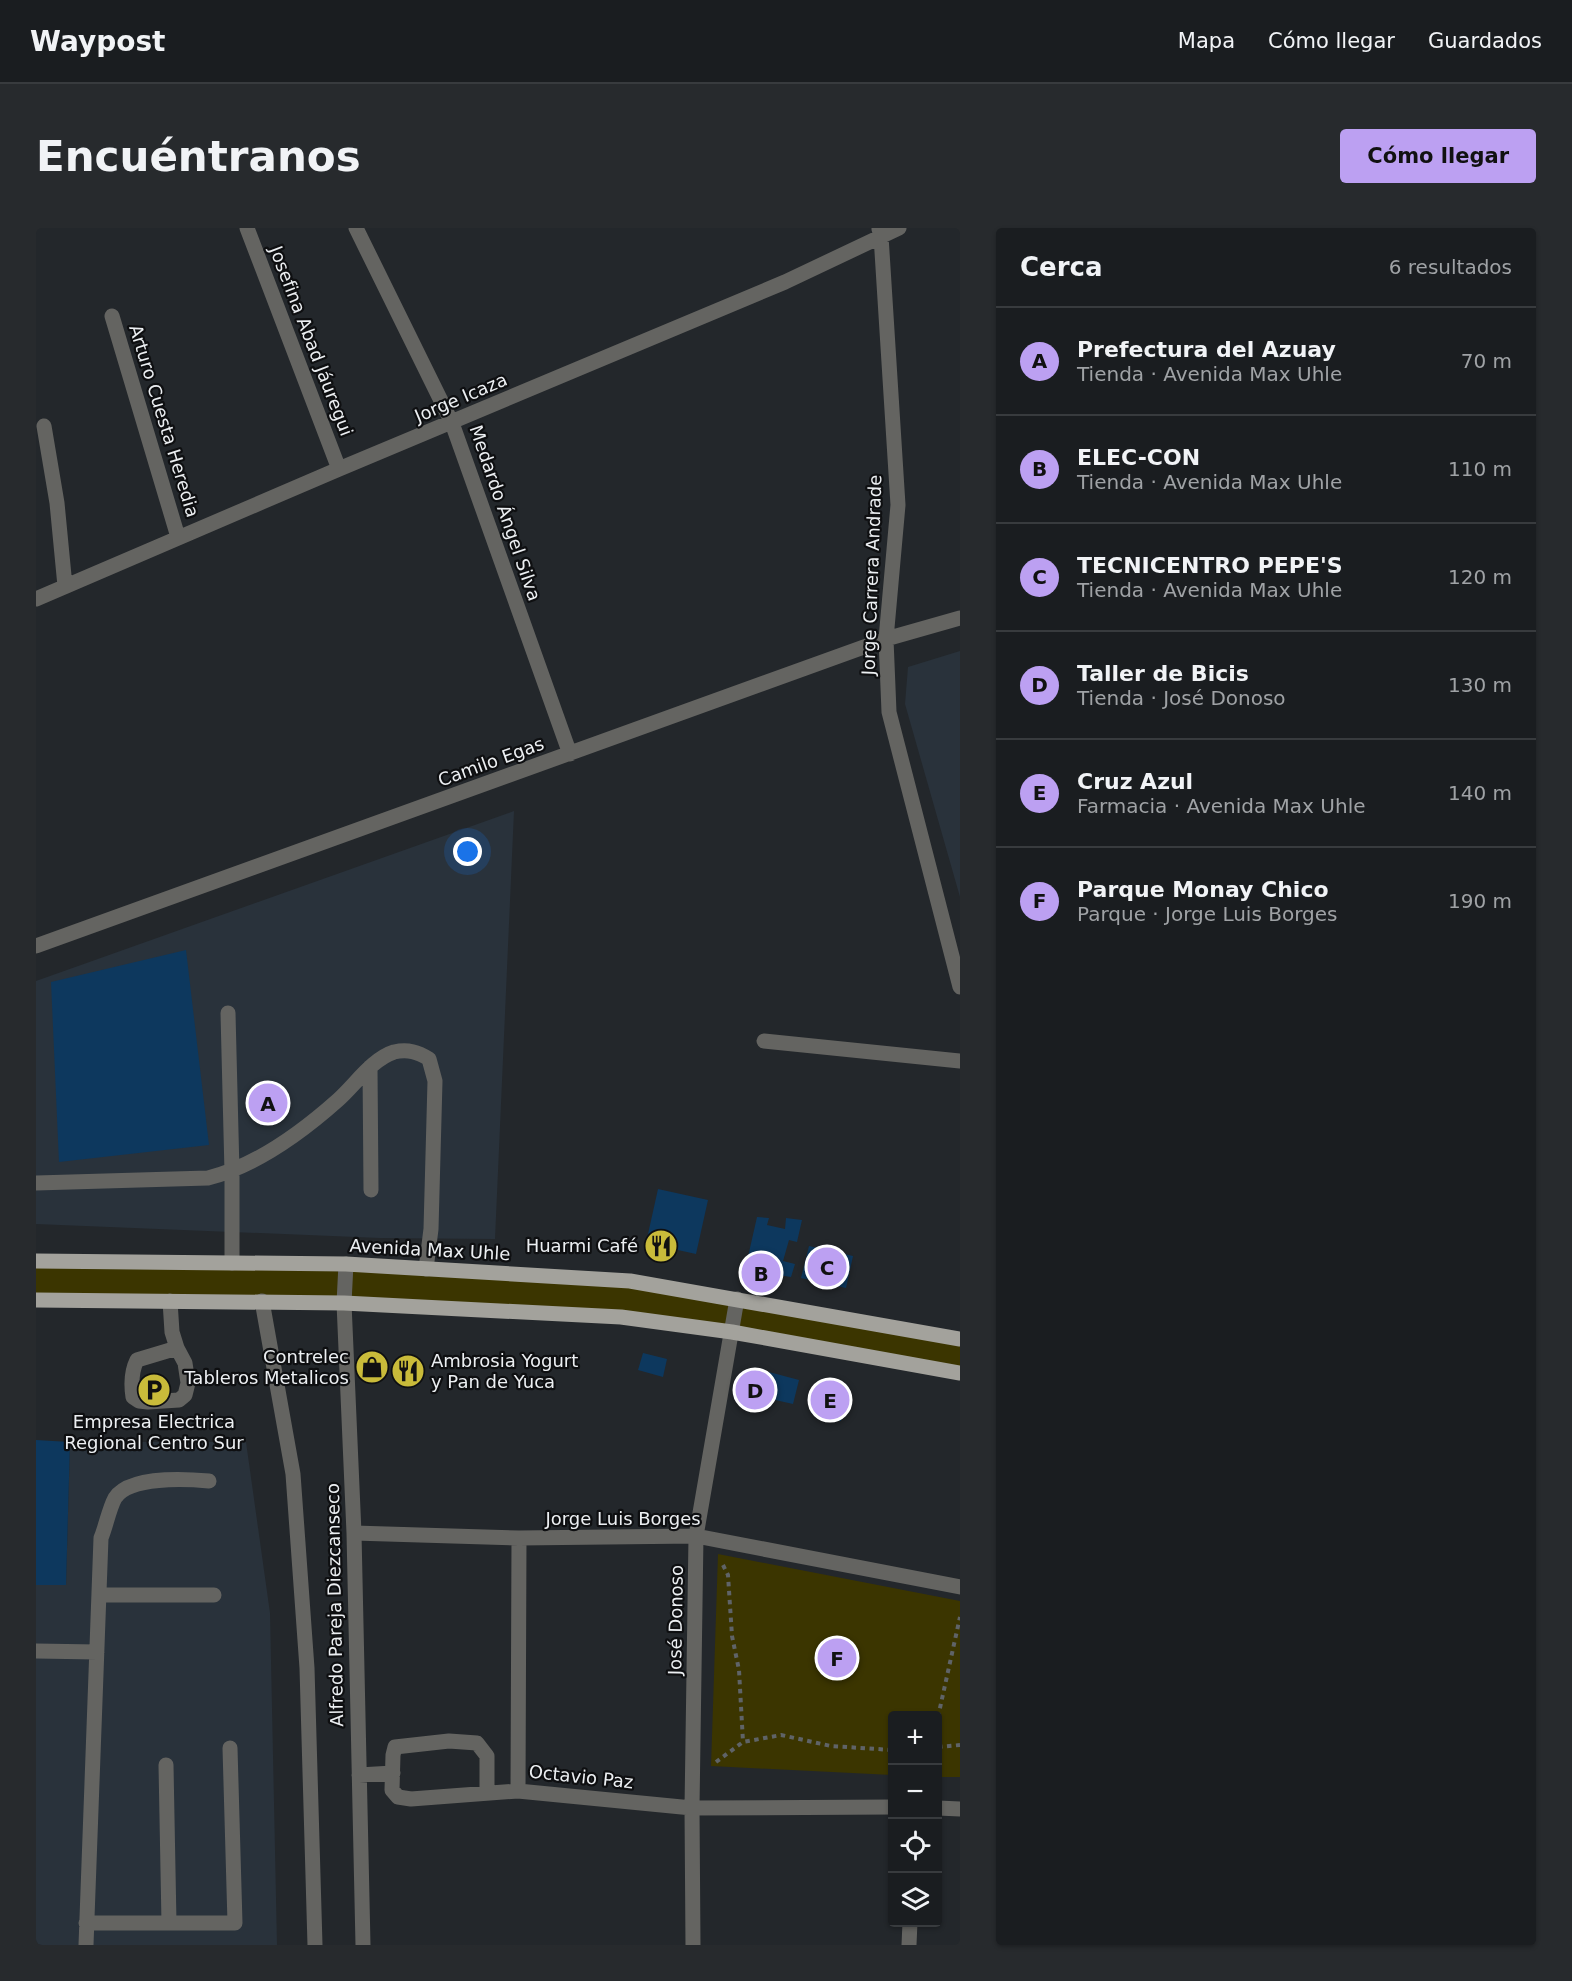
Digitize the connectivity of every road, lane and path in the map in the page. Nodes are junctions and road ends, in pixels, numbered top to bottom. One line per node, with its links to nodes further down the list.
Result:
1 (247, 228): 8 (street, Josefina Abad Jáuregui)
2 (356, 228): 6 (street, Medardo Ángel Silva)
3 (899, 228): 4 (street, Jorge Icaza)
4 (880, 232): 6 (street, Jorge Icaza); 13 (street, Jorge Carrera Andrade)
5 (112, 316): 9 (street, Arturo Cuesta Heredia)
6 (452, 423): 8 (street, Jorge Icaza); 14 (street, Medardo Ángel Silva)
7 (44, 426): 10 (street)
8 (339, 469): 9 (street, Jorge Icaza)
9 (178, 537): 10 (street, Jorge Icaza)
10 (65, 586): 11 (street, Jorge Icaza)
11 (36, 599)
12 (960, 618): 13 (street, Camilo Egas)
13 (886, 639): 14 (street, Camilo Egas); 16 (street, Jorge Carrera Andrade)
14 (570, 754): 15 (street, Camilo Egas)
15 (36, 946)
16 (960, 987)
17 (228, 1013): 21 (street)
18 (764, 1041): 19 (street)
19 (960, 1061)
20 (370, 1067): 21 (street); 23 (street); 27 (street)
21 (232, 1172): 22 (street); 25 (street)
22 (36, 1183)
23 (371, 1190)
24 (36, 1262): 25 (main road, Avenida Max Uhle)
25 (232, 1263): 26 (main road, Avenida Max Uhle)
26 (346, 1264): 27 (main road, Avenida Max Uhle); 32 (street, Alfredo Pareja Diezcanseco)
27 (426, 1269): 28 (main road, Avenida Max Uhle)
28 (737, 1299): 33 (street, José Donoso); 34 (main road, Avenida Max Uhle)
29 (36, 1300): 30 (main road)
30 (170, 1301): 31 (main road); 35 (street)
31 (262, 1301): 32 (main road); 68 (street)
32 (344, 1303): 33 (main road); 38 (street, Alfredo Pareja Diezcanseco)
33 (732, 1332): 36 (main road); 39 (street, José Donoso)
34 (960, 1339)
35 (177, 1348)
36 (960, 1373)
37 (209, 1481): 43 (street)
38 (354, 1533): 40 (street, Jorge Luis Borges); 57 (street, Alfredo Pareja Diezcanseco)
39 (696, 1536): 40 (street, Jorge Luis Borges); 42 (street, Jorge Luis Borges); 61 (street, José Donoso)
40 (519, 1538): 58 (street, Octavio Paz)
41 (723, 1564): 49 (path)
42 (960, 1587)
43 (99, 1595): 44 (street); 47 (street)
44 (214, 1595)
45 (960, 1617): 48 (path)
46 (36, 1651): 47 (street)
47 (97, 1652): 64 (street)
48 (939, 1711)
49 (743, 1742): 53 (path); 55 (path)
50 (960, 1744): 51 (path)
51 (942, 1746)
52 (230, 1748): 65 (street)
53 (888, 1750)
54 (166, 1765): 65 (street)
55 (711, 1766)
56 (393, 1773): 57 (street); 59 (street); 59 (street)
57 (359, 1775): 69 (street, Alfredo Pareja Diezcanseco)
58 (518, 1791): 59 (street); 61 (street, Octavio Paz)
59 (487, 1793)
60 (888, 1807): 61 (street, Octavio Paz)
61 (693, 1808): 70 (street, José Donoso)
62 (942, 1808): 63 (street)
63 (960, 1809)
64 (86, 1923): 65 (street); 67 (street)
65 (169, 1923)
66 (910, 1927): 71 (street)
67 (86, 1945)
68 (315, 1945)
69 (363, 1945)
70 (693, 1945)
71 (909, 1945)

